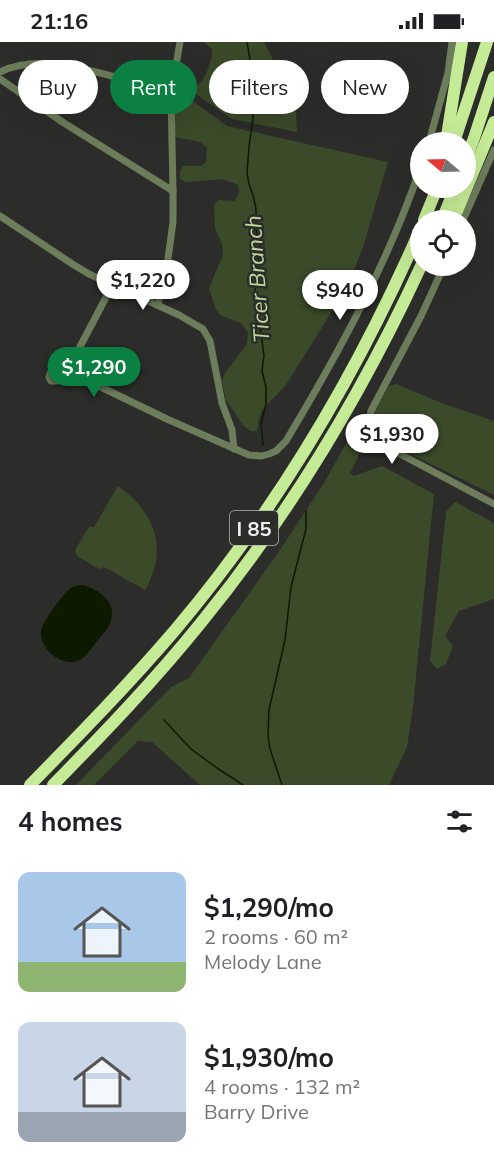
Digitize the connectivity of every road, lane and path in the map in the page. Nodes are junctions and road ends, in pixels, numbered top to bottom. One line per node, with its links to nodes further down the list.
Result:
1 (180, 42): 5 (street)
2 (452, 42): 12 (street)
3 (462, 42): 13 (highway)
4 (487, 42): 14 (highway)
5 (176, 60)
6 (0, 72): 7 (street)
7 (110, 75)
8 (494, 77): 15 (highway)
9 (0, 79): 17 (street)
10 (172, 114): 17 (street)
11 (494, 122): 19 (highway)
12 (432, 132)
13 (448, 132)
14 (457, 132)
15 (476, 132)
16 (494, 150): 20 (street)
17 (173, 191): 26 (street)
18 (410, 195): 27 (street)
19 (457, 210)
20 (468, 210)
21 (0, 216): 25 (street)
22 (410, 253): 29 (highway, I 85)
23 (416, 276): 30 (highway, I 85)
24 (439, 276): 28 (street)
25 (113, 284): 26 (street); 27 (street)
26 (158, 304): 27 (street)
27 (234, 449)
28 (494, 504)
29 (30, 785)
30 (53, 785)

